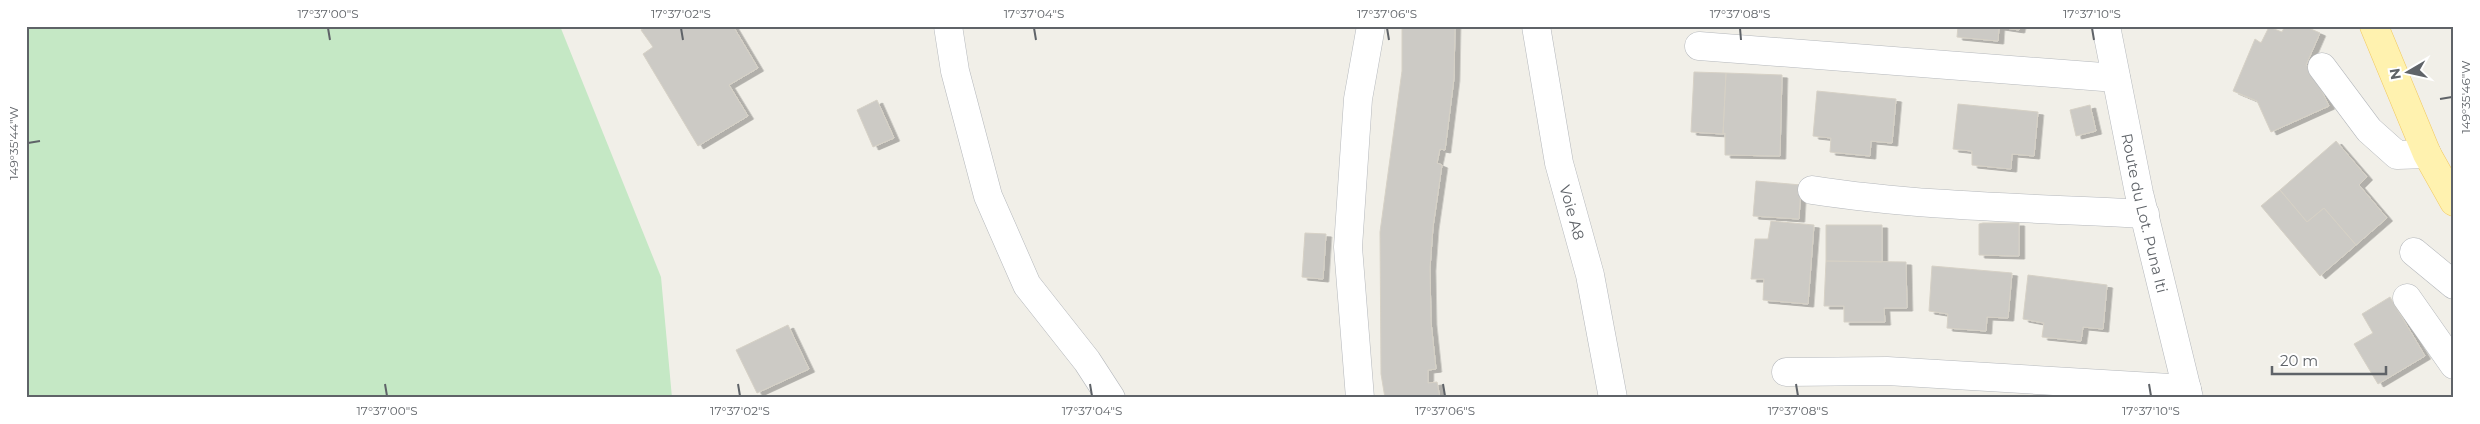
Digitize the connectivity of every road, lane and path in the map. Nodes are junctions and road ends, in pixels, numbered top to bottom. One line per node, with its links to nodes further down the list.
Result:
1 (948, 26): 19 (street)
2 (1371, 26): 20 (street)
3 (1536, 26): 21 (street, Voie A8)
4 (2106, 26): 8 (street, Route du Lot. Puna Iti)
5 (2374, 26): 9 (main road)
6 (1699, 46): 8 (street)
7 (2322, 67): 9 (street)
8 (2116, 78): 12 (street, Route du Lot. Puna Iti)
9 (2427, 154): 11 (main road)
10 (1812, 190): 12 (street)
11 (2454, 202)
12 (2145, 214): 18 (street, Route du Lot. Puna Iti)
13 (2414, 252): 14 (street)
14 (2454, 285)
15 (2407, 298): 16 (street)
16 (2454, 365)
17 (1786, 372): 18 (street)
18 (2188, 393)
19 (1111, 398)
20 (1360, 398)
21 (1613, 398)

